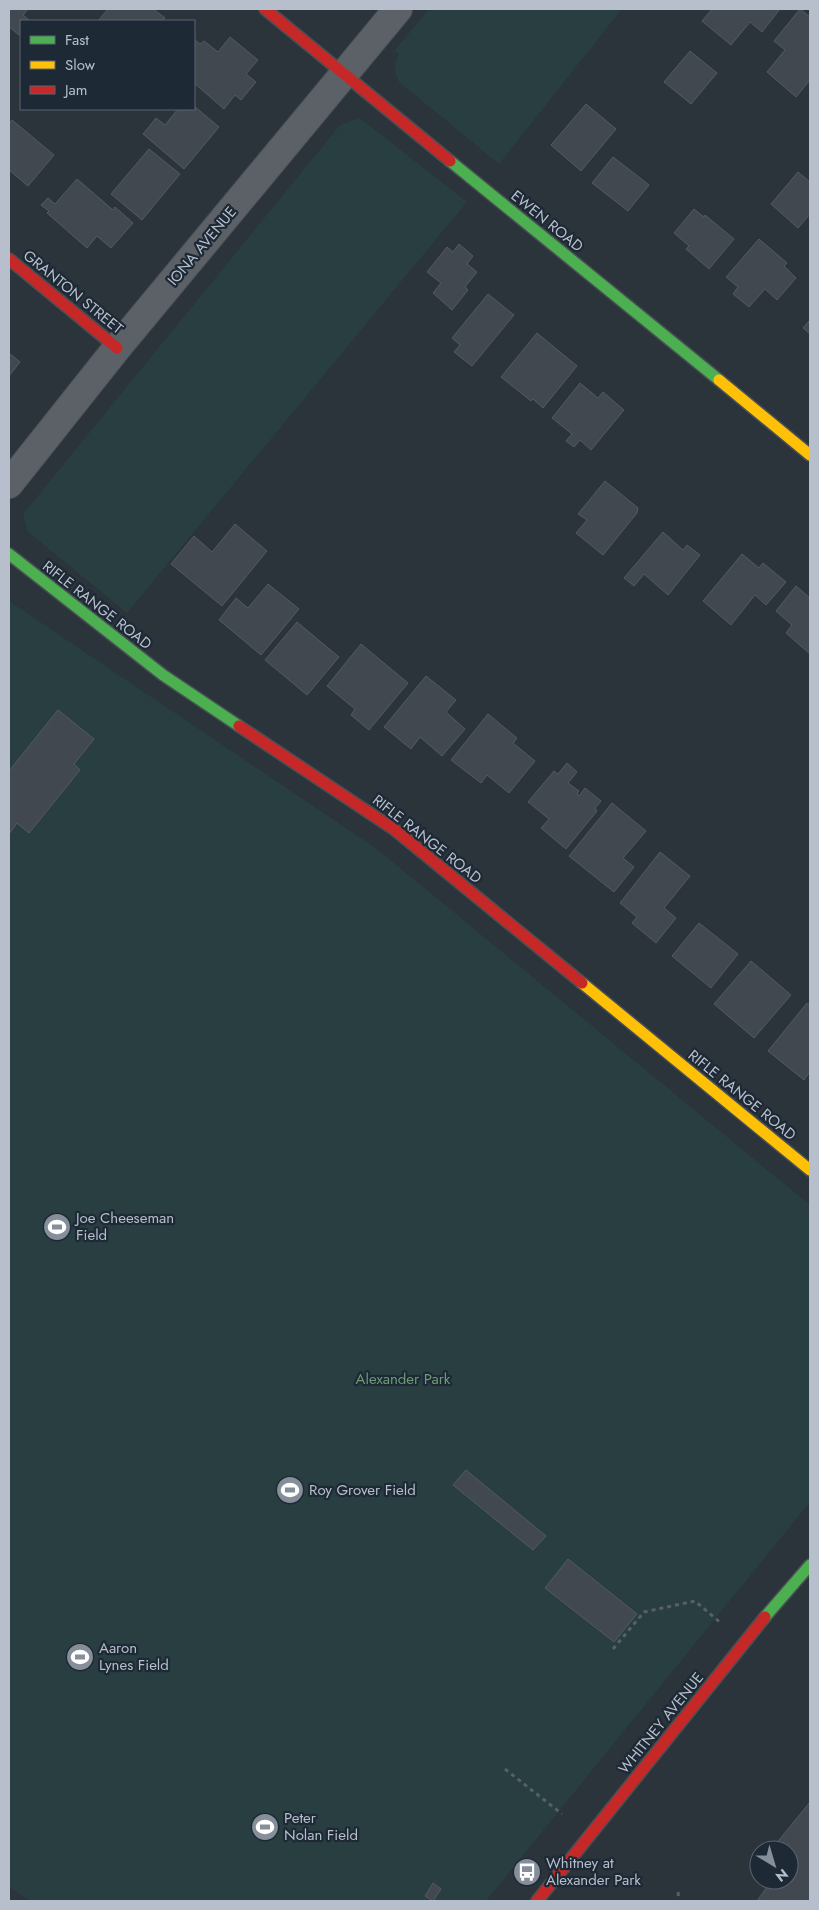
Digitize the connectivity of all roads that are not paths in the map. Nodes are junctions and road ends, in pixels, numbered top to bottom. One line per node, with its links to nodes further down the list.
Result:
1 (265, 9): 3 (street, EWEN ROAD)
2 (398, 9): 3 (street, IONA AVENUE)
3 (345, 74): 5 (street, IONA AVENUE); 6 (street, EWEN ROAD)
4 (9, 259): 5 (street, GRANTON STREET)
5 (118, 348): 7 (street, IONA AVENUE)
6 (810, 455)
7 (9, 484)
8 (9, 554): 9 (street, RIFLE RANGE ROAD)
9 (810, 1170)
10 (810, 1565): 11 (street, WHITNEY AVENUE)
11 (537, 1901)

